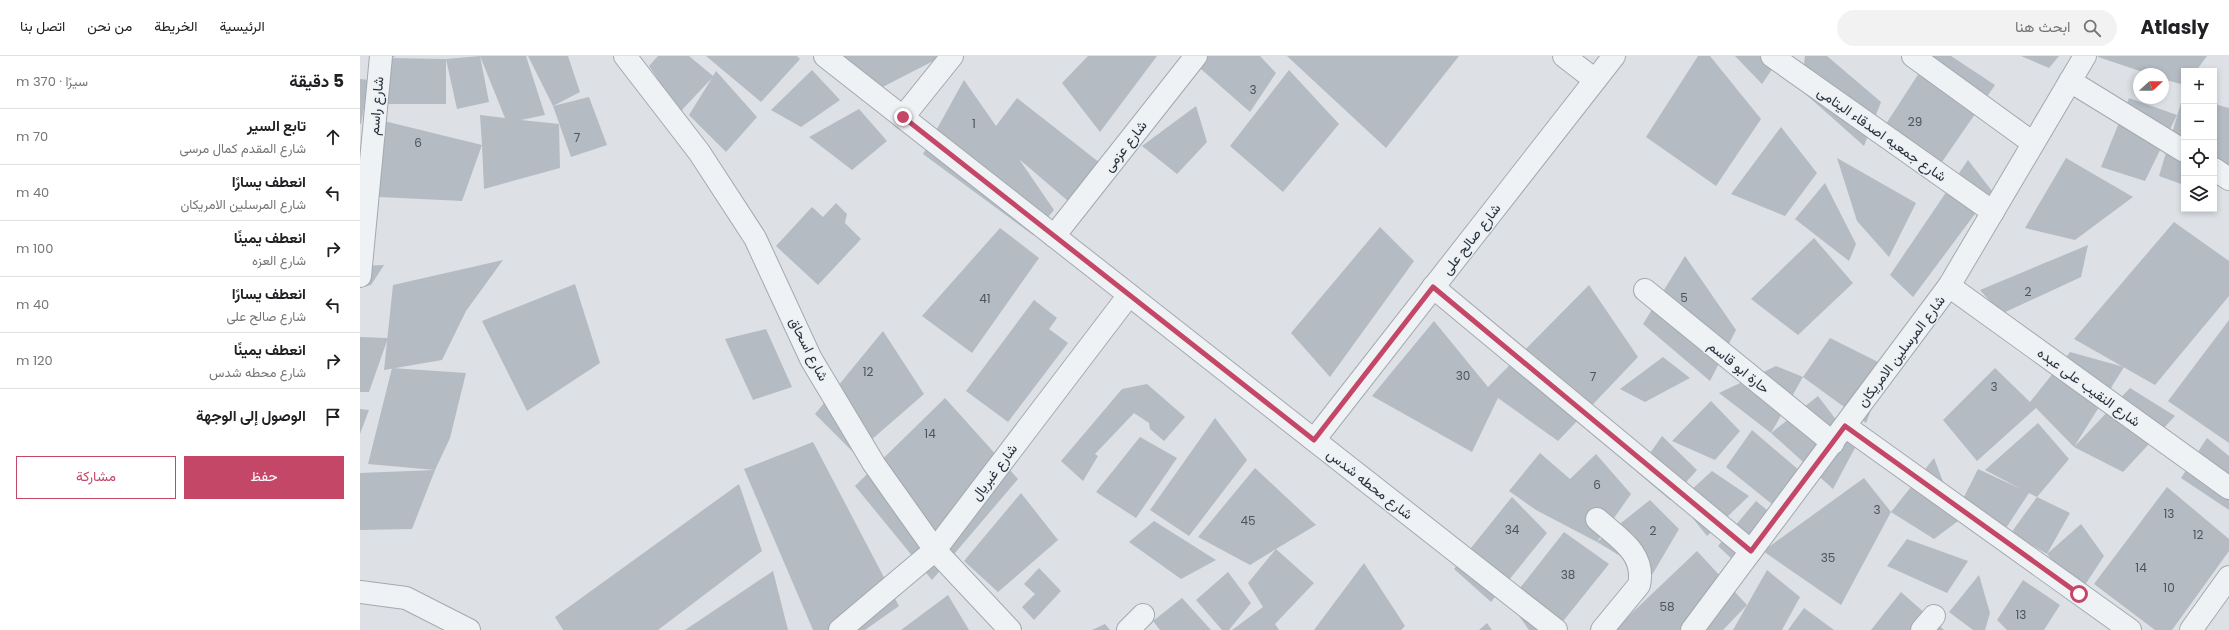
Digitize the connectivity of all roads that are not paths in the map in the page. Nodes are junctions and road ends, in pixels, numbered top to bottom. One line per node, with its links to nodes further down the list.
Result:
1 (381, 56): 20 (street, شارع راسم)
2 (625, 56): 29 (street, شارع اسحاق)
3 (825, 56): 13 (street, شارع محطه شدس)
4 (952, 56): 13 (street)
5 (1196, 56): 19 (street, شارع عزمى)
6 (1564, 56): 11 (street)
7 (1614, 56): 11 (street, شارع صالح على)
8 (1772, 56): 18 (street, شارع جمعيه اصدقاء اليتامى)
9 (1913, 56): 14 (street)
10 (2085, 56): 12 (street, شارع المرسلين الامريكان)
11 (1595, 80): 22 (street, شارع صالح على)
12 (2070, 81): 14 (street, شارع المرسلين الامريكان); 15 (street)
13 (903, 117): 19 (street, شارع محطه شدس)
14 (2033, 143): 18 (street, شارع المرسلين الامريكان)
15 (2181, 149)
16 (2217, 171): 17 (street)
17 (2229, 179)
18 (1993, 212): 21 (street, شارع المرسلين الامريكان)
19 (1054, 236): 24 (street, شارع محطه شدس)
20 (360, 276)
21 (1949, 286): 25 (street, شارع المرسلين الامريكان); 27 (street, شارع النقيب على عبده)
22 (1433, 287): 26 (street, شارع صالح على); 30 (street)
23 (1645, 290): 25 (street, حارة ابو قاسم)
24 (1129, 295): 26 (street, شارع محطه شدس); 29 (street, شارع غبريال)
25 (1839, 434): 30 (street, شارع المرسلين الامريكان); 39 (street, حارة ابو قاسم)
26 (1314, 440): 33 (street, شارع محطه شدس)
27 (2229, 488)
28 (1596, 519): 37 (street)
29 (935, 550): 35 (street, شارع غبريال); 36 (street, شارع اسحاق)
30 (1751, 551): 38 (street, شارع المرسلين الامريكان)
31 (2229, 577): 40 (street)
32 (360, 592): 34 (street)
33 (1545, 627)
34 (469, 630)
35 (840, 630)
36 (1010, 630)
37 (1602, 630)
38 (1692, 630)
39 (2130, 630)
40 (2191, 630)

